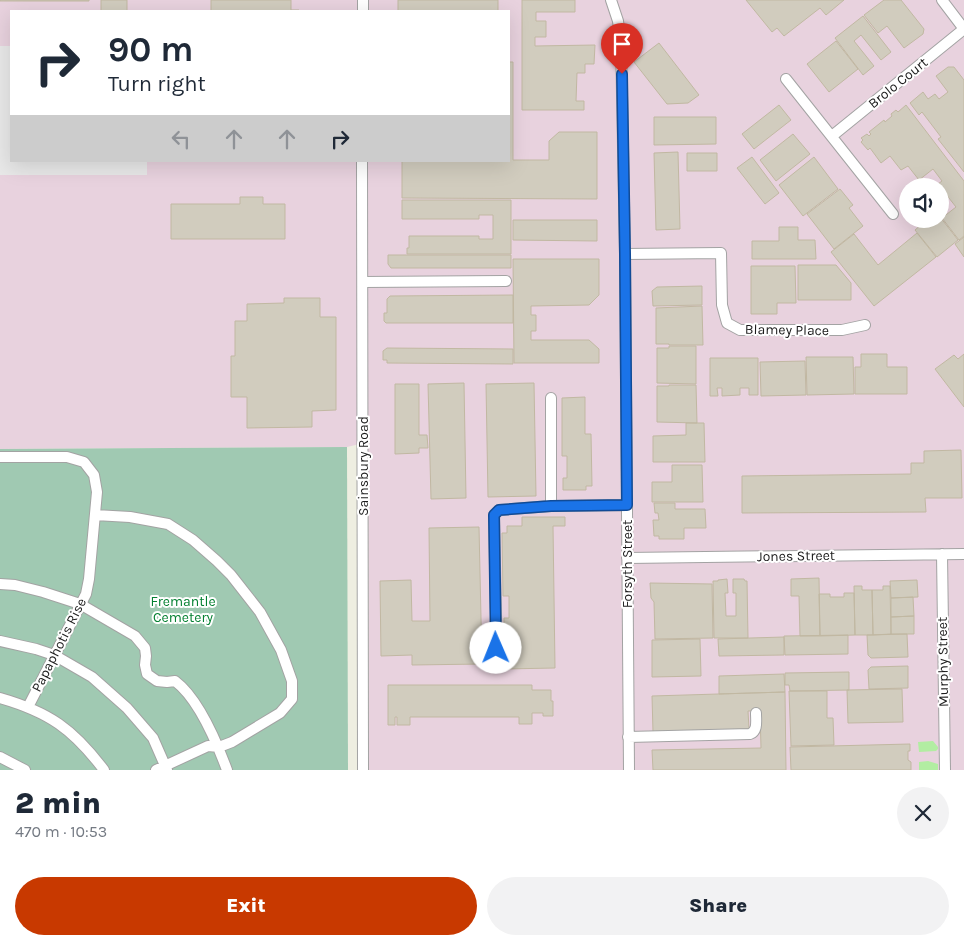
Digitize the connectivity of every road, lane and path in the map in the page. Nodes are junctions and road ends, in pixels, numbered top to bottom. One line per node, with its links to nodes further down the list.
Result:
1 (611, 0): 8 (street, Forsyth Street)
2 (942, 0): 3 (street)
3 (964, 29): 5 (street, Brolo Court)
4 (786, 79): 5 (street)
5 (832, 136): 7 (street)
6 (362, 162): 10 (street, Sainsbury Road)
7 (893, 214)
8 (625, 254): 11 (street, Blamey Place); 14 (street, Forsyth Street)
9 (506, 281): 10 (street)
10 (363, 282): 36 (street, Sainsbury Road)
11 (865, 325)
12 (551, 398): 15 (street)
13 (0, 457): 16 (street, Papaphotis Rise)
14 (627, 505): 15 (street); 19 (street, Forsyth Street)
15 (551, 506): 24 (street)
16 (95, 515): 21 (street, Papaphotis Rise); 29 (street)
17 (942, 554): 18 (street, Jones Street); 19 (street, Jones Street); 38 (street, Murphy Street)
18 (964, 554)
19 (627, 558): 28 (street, Forsyth Street)
20 (0, 584): 21 (street)
21 (80, 604): 23 (street, Papaphotis Rise); 29 (street)
22 (0, 641): 23 (street)
23 (54, 654): 26 (street, Papaphotis Rise); 31 (street)
24 (497, 667)
25 (0, 698): 26 (street)
26 (28, 707): 33 (street)
27 (756, 714): 28 (street)
28 (628, 736): 37 (street, Forsyth Street)
29 (218, 747): 31 (street); 35 (street)
30 (0, 757): 32 (street)
31 (166, 768): 34 (street)
32 (25, 770)
33 (104, 770)
34 (156, 770)
35 (227, 770)
36 (363, 770)
37 (629, 770)
38 (945, 770)

